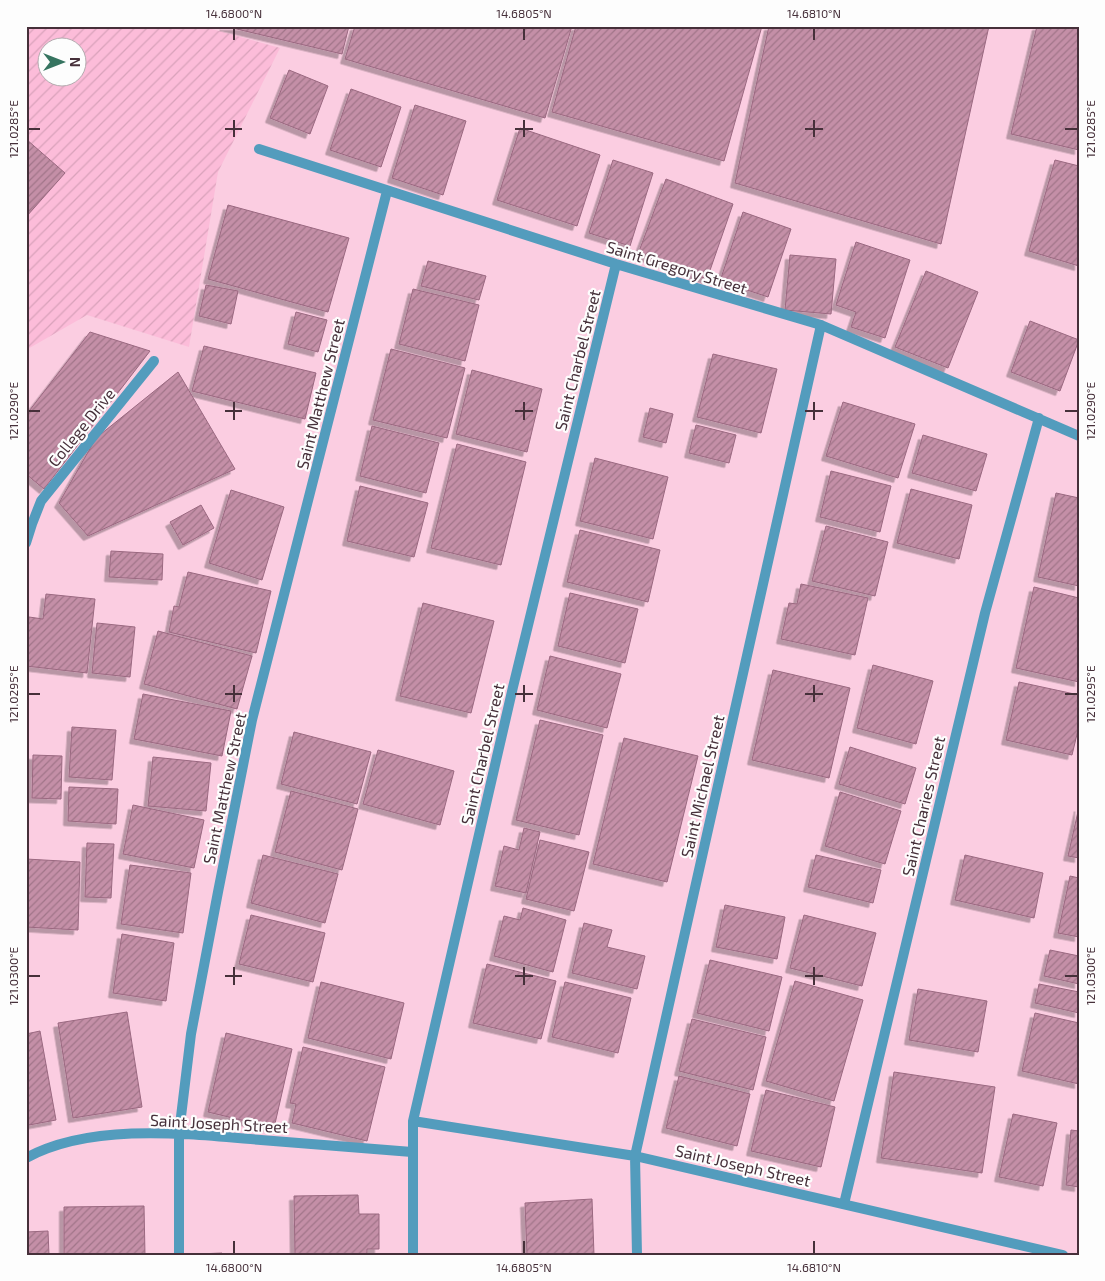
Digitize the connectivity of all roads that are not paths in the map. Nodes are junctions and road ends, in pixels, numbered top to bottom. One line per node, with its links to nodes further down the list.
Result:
1 (259, 149): 2 (street, Saint Gregory Street)
2 (388, 191): 3 (street, Saint Gregory Street); 10 (street, Saint Matthew Street)
3 (616, 264): 4 (street, Saint Gregory Street); 9 (street, Saint Charbel Street)
4 (821, 325): 6 (street, Saint Gregory Street); 12 (street, Saint Michael Street)
5 (154, 361): 8 (street, College Drive)
6 (1039, 418): 7 (street, Saint Gregory Street); 14 (street, Saint Charies Street)
7 (1079, 436)
8 (26, 543)
9 (413, 1121): 11 (street, Saint Charbel Street); 12 (street, Saint Joseph Street)
10 (179, 1133): 11 (street, Saint Joseph Street); 13 (street, Saint Joseph Street); 15 (street, Saint Matthew Street)
11 (412, 1152): 16 (street, Saint Charbel Street)
12 (635, 1156): 14 (street, Saint Joseph Street); 17 (street, Saint Michael Street)
13 (26, 1158)
14 (844, 1204): 18 (street, Saint Joseph Street)
15 (179, 1255)
16 (413, 1255)
17 (637, 1255)
18 (1063, 1255)

